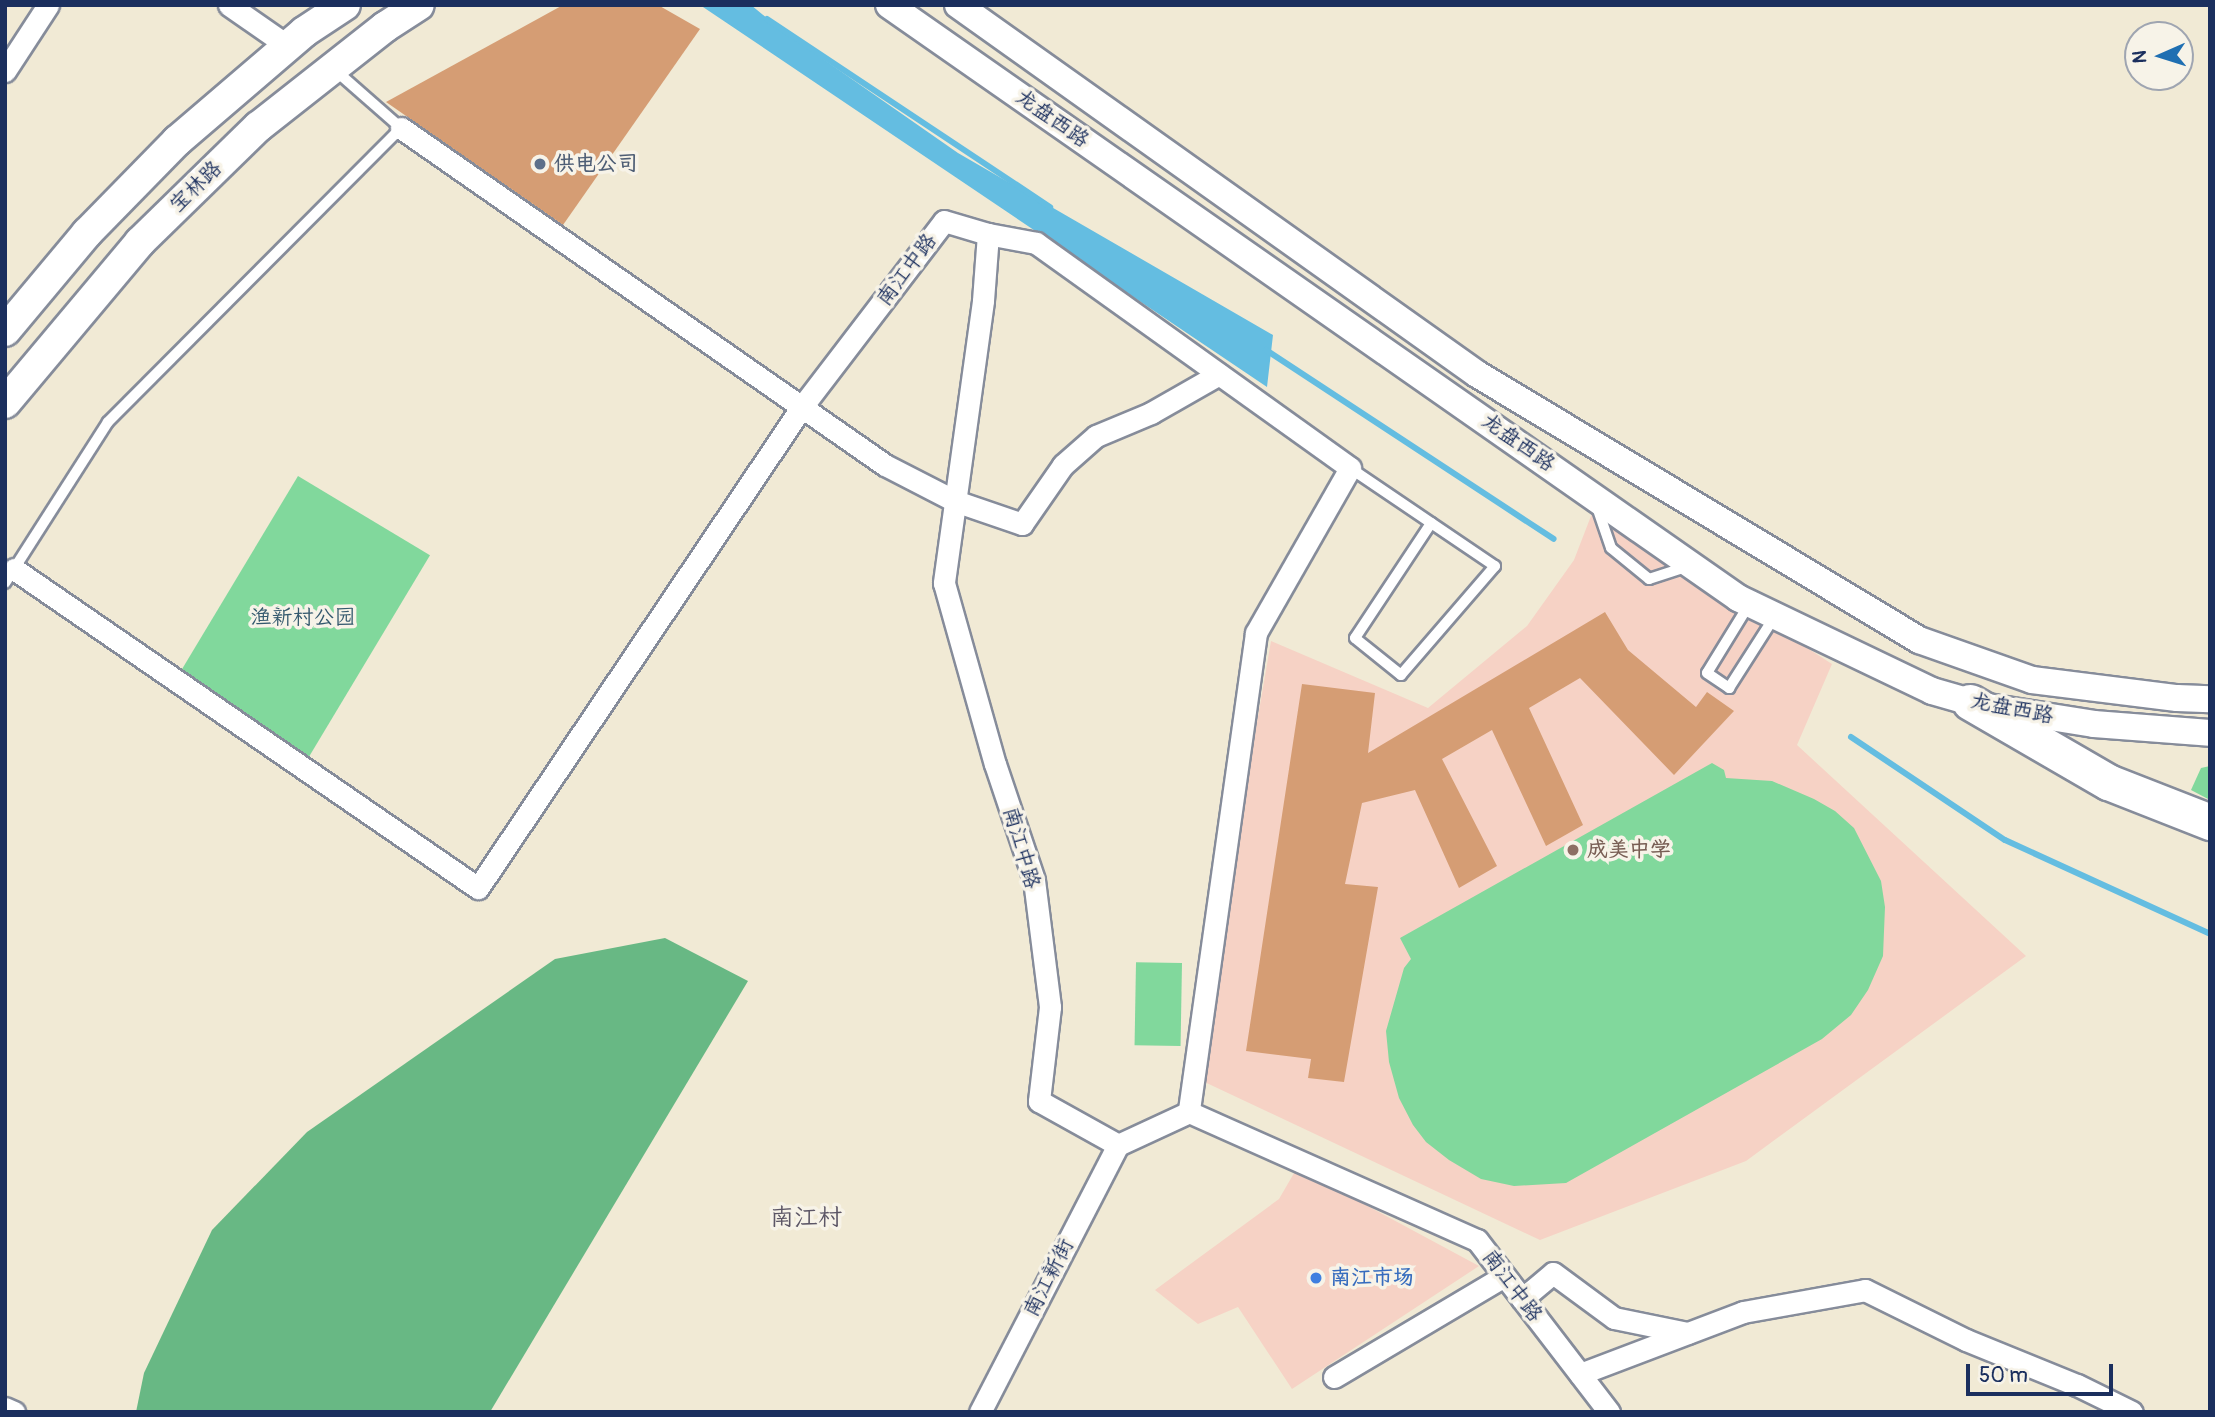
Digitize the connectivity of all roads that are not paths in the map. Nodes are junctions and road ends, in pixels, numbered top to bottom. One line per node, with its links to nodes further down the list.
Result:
1 (48, 5): 9 (street)
2 (229, 5): 7 (street)
3 (345, 5): 7 (main road)
4 (419, 5): 8 (main road, 宝林路)
5 (889, 5): 17 (street, 龙盘西路)
6 (958, 5): 24 (street, 龙盘西路)
7 (288, 46): 12 (main road)
8 (333, 68): 10 (lane); 14 (main road, 宝林路)
9 (5, 71)
10 (401, 128): 15 (street); 21 (lane)
11 (988, 234): 13 (street); 15 (street, 南江中路); 18 (street, 南江中路)
12 (5, 331)
13 (1219, 374): 16 (street); 18 (street)
14 (5, 403)
15 (801, 408): 18 (street); 21 (street)
16 (1350, 468): 19 (lane); 28 (street)
17 (1590, 492): 20 (street, 龙盘西路); 20 (lane)
18 (955, 501): 29 (street, 南江中路)
19 (1431, 523): 19 (lane)
20 (1693, 565): 22 (street, 龙盘西路)
21 (9, 576)
22 (1750, 603): 23 (street, 龙盘西路); 23 (lane)
23 (1775, 616): 25 (street, 龙盘西路)
24 (2210, 699)
25 (1970, 702): 26 (street, 龙盘西路); 27 (highway)
26 (2210, 733)
27 (2210, 822)
28 (1189, 1112): 29 (street); 30 (street, 南江中路)
29 (1118, 1144): 37 (street, 南江新街)
30 (1504, 1276): 31 (street, 南江中路); 34 (street)
31 (1522, 1299): 32 (street); 33 (street, 南江中路)
32 (1687, 1333): 33 (street); 39 (street)
33 (1580, 1374): 38 (street, 南江中路)
34 (1334, 1377)
35 (5, 1408): 36 (street)
36 (14, 1412)
37 (980, 1412)
38 (1609, 1412)
39 (2132, 1412)

